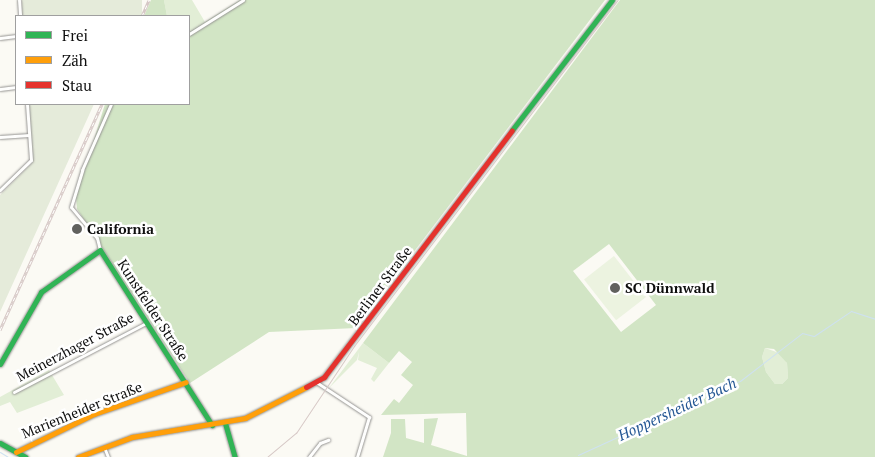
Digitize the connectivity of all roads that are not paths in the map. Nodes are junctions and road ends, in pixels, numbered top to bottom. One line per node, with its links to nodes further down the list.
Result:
1 (19, 0): 4 (street)
2 (243, 0): 5 (street)
3 (612, 0): 19 (main road, Berliner Straße)
4 (20, 15)
5 (190, 33)
6 (15, 36): 7 (street)
7 (0, 38)
8 (15, 87): 9 (street)
9 (0, 89)
10 (27, 105): 12 (street)
11 (112, 105): 15 (street, Kunstfelder Straße)
12 (29, 135): 13 (street); 14 (street)
13 (0, 137)
14 (0, 190)
15 (100, 250): 16 (main road, Kunstfelder Straße); 17 (main road)
16 (147, 322): 18 (main road, Kunstfelder Straße); 20 (street, Meinerzhager Straße)
17 (0, 364)
18 (186, 382): 22 (main road, Kunstfelder Straße); 26 (main road, Marienheider Straße)
19 (316, 382): 21 (main road, Berliner Straße); 32 (street)
20 (14, 392)
21 (225, 423): 22 (main road, Berliner Straße); 30 (main road)
22 (212, 426): 25 (main road, Berliner Straße)
23 (328, 440): 31 (street)
24 (0, 442): 26 (main road)
25 (104, 447): 28 (main road, Berliner Straße); 29 (street)
26 (16, 452): 27 (main road)
27 (25, 457)
28 (78, 457)
29 (108, 457)
30 (235, 457)
31 (309, 457)
32 (357, 457)

